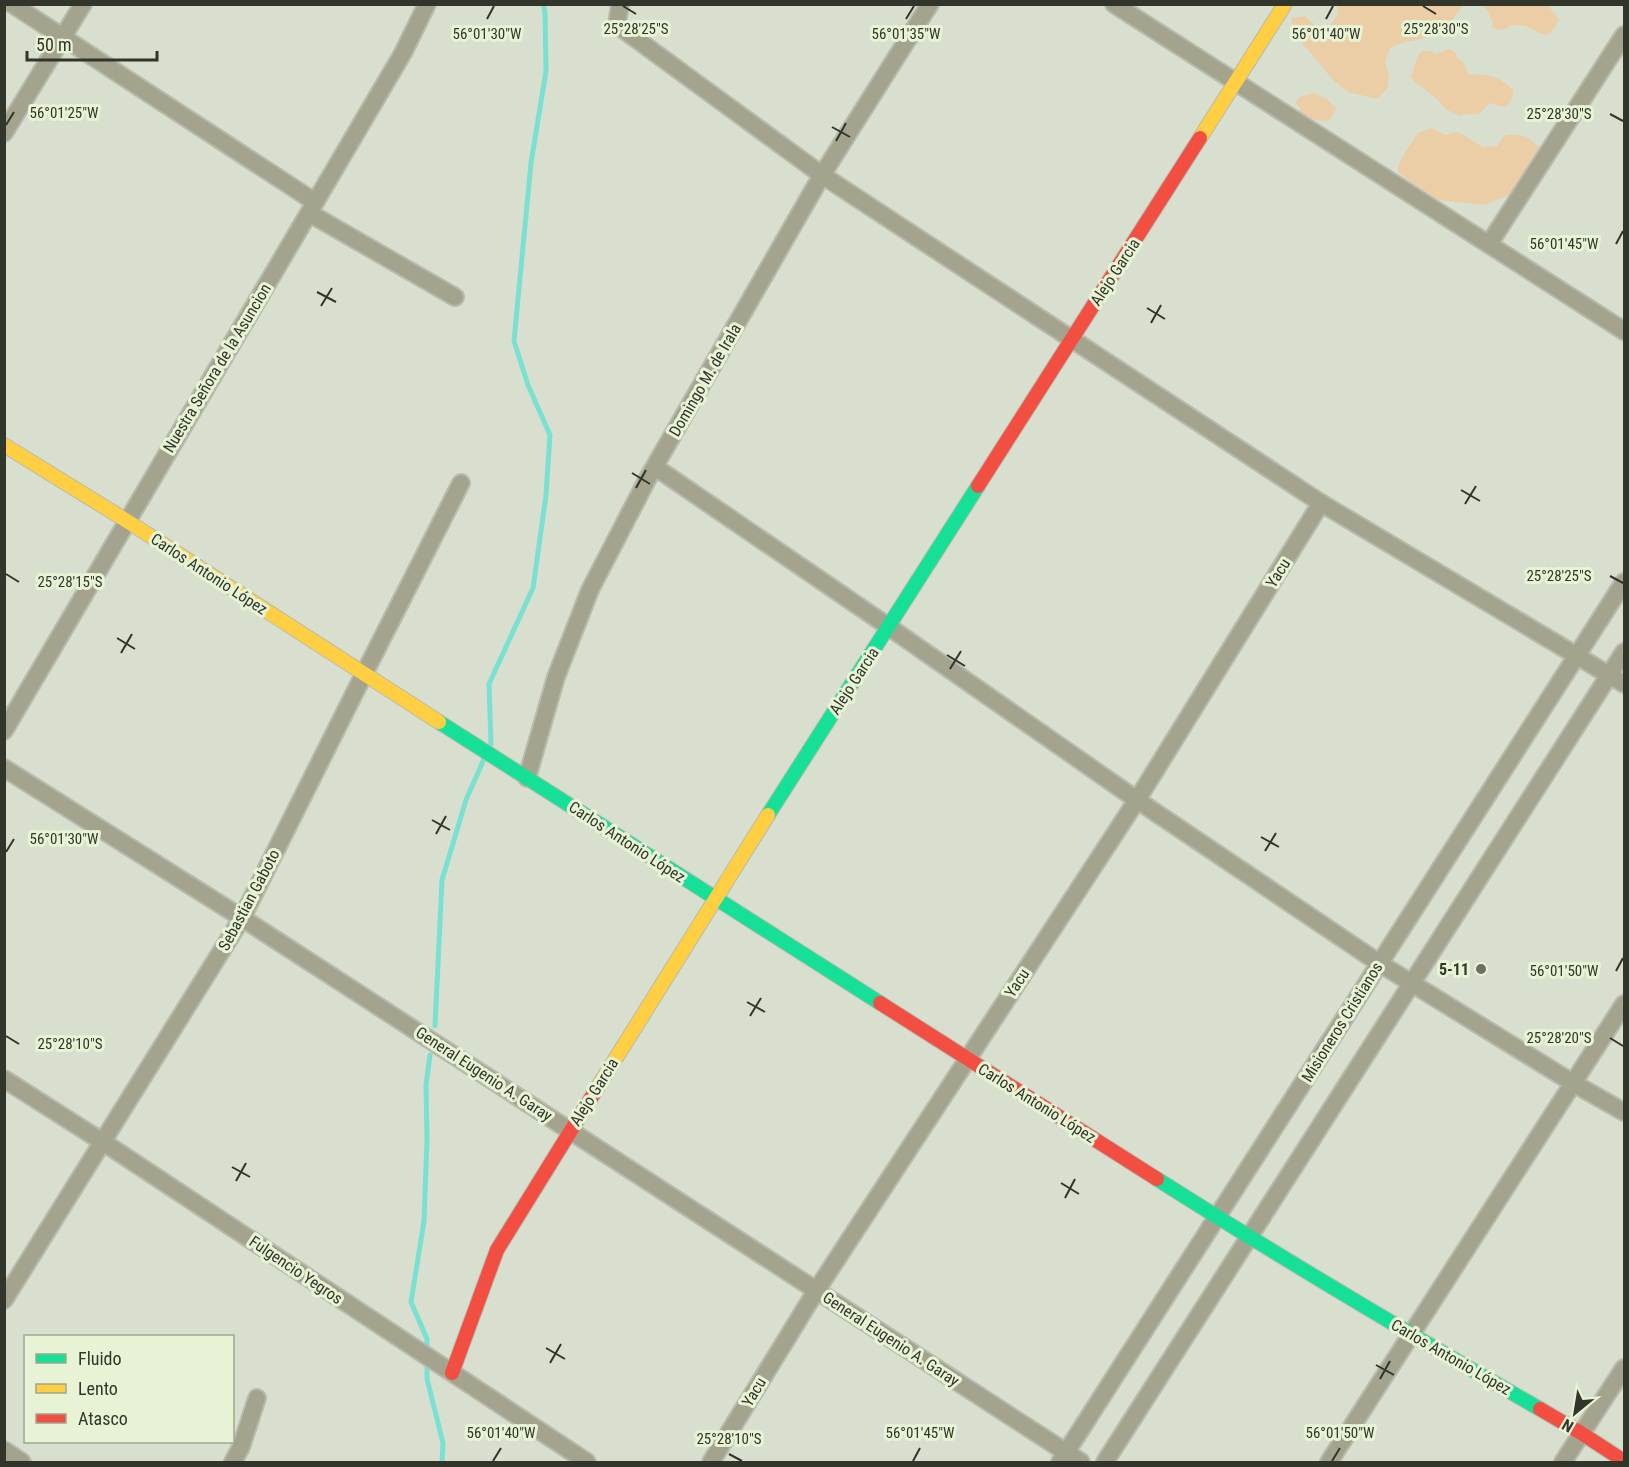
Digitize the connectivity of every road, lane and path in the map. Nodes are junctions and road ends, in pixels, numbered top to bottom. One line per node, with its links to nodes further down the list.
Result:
1 (12, 4): 9 (street)
2 (83, 4): 9 (street)
3 (427, 4): 13 (street, Nuestra Señora de la Asuncion)
4 (620, 4): 12 (street)
5 (930, 4): 12 (street, Domingo M. de Irala)
6 (1114, 4): 10 (street)
7 (1285, 4): 10 (street, Alejo Garcia)
8 (1624, 35): 14 (street)
9 (63, 38): 11 (street); 13 (street)
10 (1237, 82): 14 (street); 17 (street, Alejo Garcia)
11 (4, 133)
12 (822, 175): 17 (street); 19 (street, Domingo M. de Irala)
13 (312, 208): 15 (street); 22 (street, Nuestra Señora de la Asuncion)
14 (1489, 244): 16 (street)
15 (455, 297)
16 (1624, 331)
17 (1072, 340): 21 (street); 24 (street, Alejo Garcia)
18 (4, 445): 22 (street, Carlos Antonio López)
19 (654, 468): 24 (street); 32 (street, Domingo M. de Irala)
20 (461, 483): 27 (street, Sebastian Gaboto)
21 (1321, 503): 26 (street); 33 (street, Yacu)
22 (127, 521): 27 (street, Carlos Antonio López); 30 (street, Nuestra Señora de la Asuncion)
23 (1624, 582): 26 (street, Misioneros Cristianos)
24 (889, 627): 33 (street); 34 (street, Alejo Garcia)
25 (1624, 652): 28 (street)
26 (1577, 655): 28 (street); 36 (street, Misioneros Cristianos)
27 (364, 674): 32 (street, Carlos Antonio López); 35 (street, Sebastian Gaboto)
28 (1609, 675): 29 (street); 37 (street)
29 (1624, 684)
30 (4, 731)
31 (4, 768): 35 (street, General Eugenio A. Garay)
32 (527, 778): 34 (street, Carlos Antonio López)
33 (1137, 800): 36 (street); 39 (street, Yacu)
34 (715, 899): 39 (street, Carlos Antonio López); 43 (street, Alejo Garcia)
35 (242, 918): 43 (street, General Eugenio A. Garay); 44 (street, Sebastian Gaboto)
36 (1379, 963): 37 (street); 45 (street, Misioneros Cristianos)
37 (1412, 984): 41 (street); 46 (street)
38 (1624, 1004): 41 (street)
39 (968, 1059): 45 (street, Carlos Antonio López); 47 (street, Yacu)
40 (4, 1079): 44 (street, Fulgencio Yegros)
41 (1573, 1083): 42 (street); 49 (street)
42 (1624, 1112)
43 (570, 1130): 47 (street, General Eugenio A. Garay); 51 (street, Alejo Garcia)
44 (103, 1142): 48 (street, Sebastian Gaboto); 51 (street, Fulgencio Yegros)
45 (1218, 1218): 46 (street, Carlos Antonio López); 55 (street, Misioneros Cristianos)
46 (1250, 1237): 49 (street, Carlos Antonio López); 62 (street)
47 (816, 1291): 55 (street, General Eugenio A. Garay); 60 (street, Yacu)
48 (4, 1300)
49 (1411, 1335): 53 (street, Carlos Antonio López); 63 (street)
50 (1624, 1368): 53 (street)
51 (445, 1369): 59 (street, Fulgencio Yegros)
52 (257, 1398): 58 (street)
53 (1581, 1433): 56 (street, Carlos Antonio López); 64 (street)
54 (4, 1450): 57 (street)
55 (1064, 1457): 61 (street, General Eugenio A. Garay)
56 (1624, 1461)
57 (22, 1462)
58 (233, 1462)
59 (587, 1462)
60 (711, 1462)
61 (1081, 1462)
62 (1105, 1462)
63 (1329, 1462)
64 (1563, 1462)

